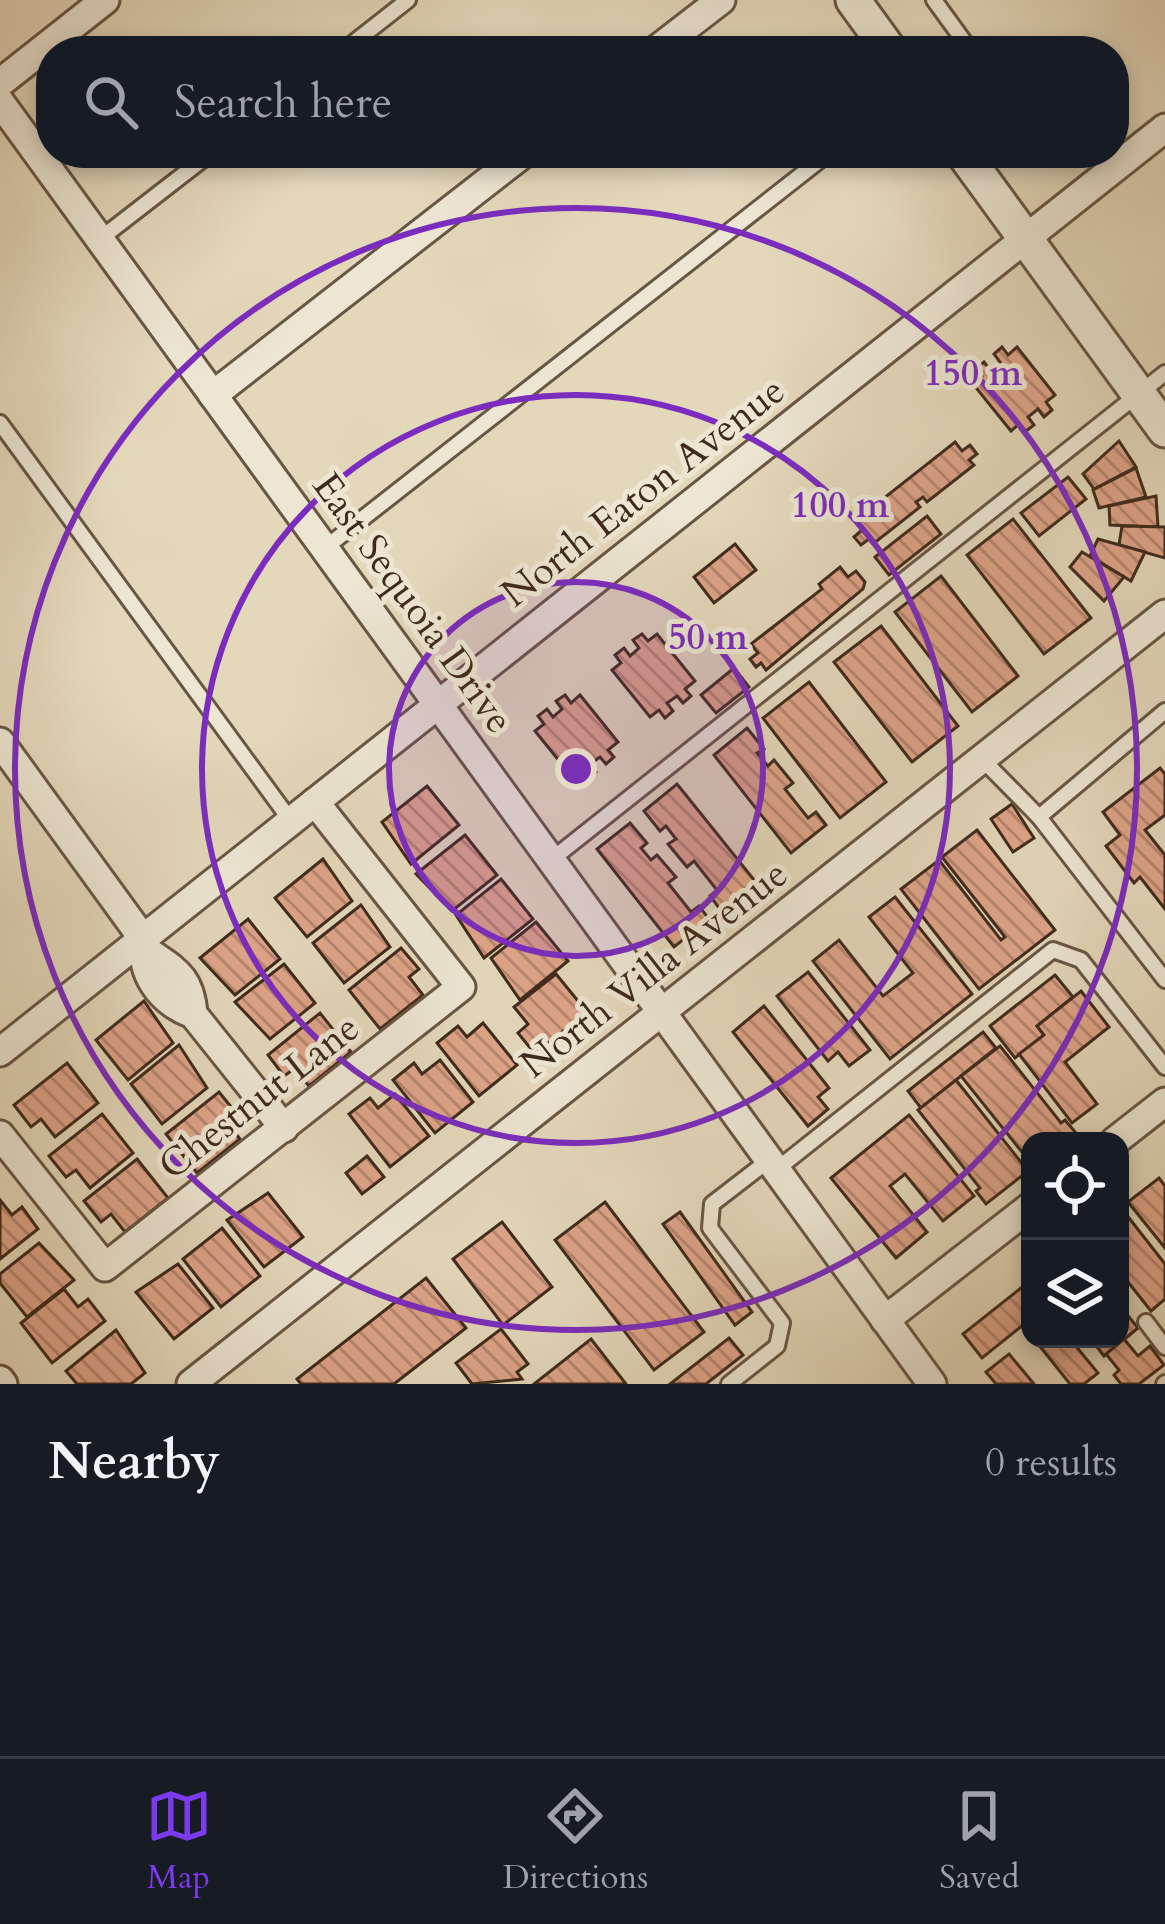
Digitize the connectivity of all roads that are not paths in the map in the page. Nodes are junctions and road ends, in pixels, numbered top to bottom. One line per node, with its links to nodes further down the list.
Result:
1 (104, 0): 6 (street)
2 (408, 0): 7 (lane)
3 (721, 0): 8 (street)
4 (854, 0): 9 (street)
5 (934, 0): 10 (lane)
6 (59, 36)
7 (362, 36)
8 (674, 36)
9 (879, 36)
10 (960, 36)
11 (36, 54): 12 (street)
12 (0, 83)
13 (0, 102): 15 (street, East Sequoia Drive)
14 (1165, 128): 16 (street, North Eaton Avenue)
15 (36, 151)
16 (1129, 156)
17 (48, 168): 24 (street, East Sequoia Drive)
18 (192, 168): 24 (lane)
19 (505, 168): 26 (street)
20 (811, 168): 29 (lane)
21 (974, 168): 23 (street)
22 (1114, 168): 23 (street, North Eaton Avenue)
23 (1025, 238): 25 (street); 31 (street, North Eaton Avenue)
24 (100, 239): 26 (street, East Sequoia Drive)
25 (1152, 384): 28 (street); 38 (lane)
26 (213, 395): 29 (street, East Sequoia Drive)
27 (0, 423): 37 (lane)
28 (1165, 430)
29 (325, 548): 31 (street, East Sequoia Drive)
30 (1165, 614): 34 (street, North Villa Avenue)
31 (438, 705): 35 (street, North Eaton Avenue); 38 (street, East Sequoia Drive)
32 (1165, 711): 36 (lane)
33 (0, 742): 39 (street)
34 (982, 759): 36 (lane); 41 (street, North Villa Avenue)
35 (314, 802): 37 (street, North Eaton Avenue); 45 (street, Chestnut Lane)
36 (1040, 817): 40 (lane)
37 (291, 821): 39 (street, North Eaton Avenue)
38 (551, 860): 41 (street, East Sequoia Drive)
39 (142, 945): 42 (street, North Eaton Avenue); 45 (street)
40 (1165, 980)
41 (661, 1013): 48 (street, East Sequoia Drive); 53 (street, North Villa Avenue)
42 (0, 1050)
43 (1165, 1066): 48 (lane)
44 (1165, 1102): 46 (street)
45 (284, 1128): 47 (street, Chestnut Lane)
46 (1126, 1132)
47 (0, 1135)
48 (772, 1165): 50 (street, East Sequoia Drive); 54 (lane)
49 (1021, 1214): 50 (street)
50 (885, 1320): 55 (street, East Sequoia Drive)
51 (1146, 1322): 52 (lane)
52 (1165, 1347)
53 (191, 1384)
54 (729, 1384)
55 (932, 1384)

